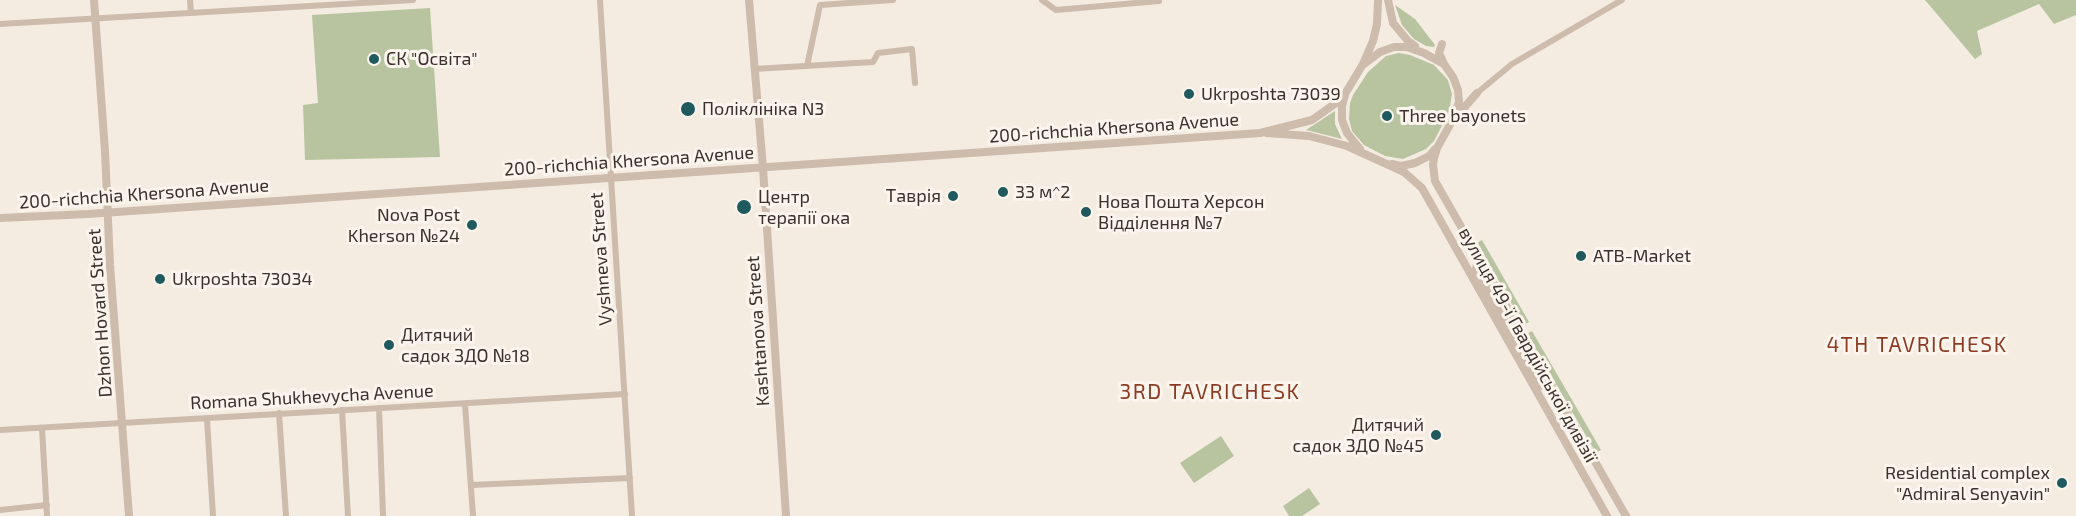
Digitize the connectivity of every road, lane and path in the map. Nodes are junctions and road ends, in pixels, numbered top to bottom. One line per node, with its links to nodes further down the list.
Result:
1 (94, 0): 16 (street, Dzhon Hovard Street)
2 (190, 0): 15 (street)
3 (267, 0): 14 (street)
4 (412, 0): 13 (street)
5 (600, 0): 33 (street, Vyshneva Street)
6 (750, 0): 22 (street, Kashtanova Street)
7 (892, 0): 21 (street)
8 (1042, 0): 12 (street)
9 (1378, 0): 19 (street)
10 (1388, 0): 18 (street)
11 (1622, 0): 26 (street)
12 (1159, 1)
13 (352, 2): 14 (street)
14 (268, 9): 15 (street)
15 (191, 13): 16 (street)
16 (95, 19): 17 (street); 34 (street, Dzhon Hovard Street)
17 (0, 24)
18 (1424, 52): 19 (street); 20 (street); 20 (street)
19 (1363, 64): 25 (street)
20 (1444, 64): 24 (street)
21 (807, 66): 22 (street); 23 (street)
22 (754, 69): 32 (street, Kashtanova Street)
23 (915, 83)
24 (1458, 90): 26 (street); 27 (street)
25 (1345, 93): 28 (street); 30 (street)
26 (1477, 93): 27 (street)
27 (1452, 121): 29 (street)
28 (1260, 133): 30 (street); 32 (street, 200-richchia Khersona Avenue)
29 (1437, 147): 31 (street); 36 (street, вулиця 49-ї Гвардійської дивізії)
30 (1369, 155): 31 (street)
31 (1385, 163): 37 (street, вулиця 49-ї Гвардійської дивізії)
32 (763, 168): 33 (street, 200-richchia Khersona Avenue); 60 (street, Kashtanova Street)
33 (610, 176): 34 (street, 200-richchia Khersona Avenue); 38 (street, Vyshneva Street)
34 (108, 213): 35 (street, 200-richchia Khersona Avenue); 45 (street, Dzhon Hovard Street)
35 (0, 218)
36 (1478, 260): 37 (street); 39 (street, вулиця 49-ї Гвардійської дивізії)
37 (1503, 331): 39 (street); 61 (street, вулиця 49-ї Гвардійської дивізії)
38 (625, 394): 40 (street, Romana Shukhevycha Avenue); 48 (street, Vyshneva Street)
39 (1557, 394): 62 (street, вулиця 49-ї Гвардійської дивізії)
40 (465, 404): 41 (street, Romana Shukhevycha Avenue); 49 (street)
41 (379, 408): 42 (street, Romana Shukhevycha Avenue); 57 (street)
42 (342, 410): 43 (street, Romana Shukhevycha Avenue); 56 (street)
43 (279, 413): 44 (street, Romana Shukhevycha Avenue); 55 (street)
44 (207, 418): 45 (street, Romana Shukhevycha Avenue); 54 (street)
45 (123, 422): 46 (street, Romana Shukhevycha Avenue); 53 (street, Dzhon Hovard Street)
46 (42, 428): 47 (street, Romana Shukhevycha Avenue); 50 (street)
47 (0, 430)
48 (630, 478): 49 (street); 59 (street, Vyshneva Street)
49 (471, 485): 58 (street)
50 (47, 505): 51 (street); 52 (street)
51 (0, 510)
52 (47, 516)
53 (129, 516)
54 (213, 516)
55 (286, 516)
56 (348, 516)
57 (383, 516)
58 (473, 516)
59 (632, 516)
60 (786, 516)
61 (1607, 516)
62 (1626, 516)

